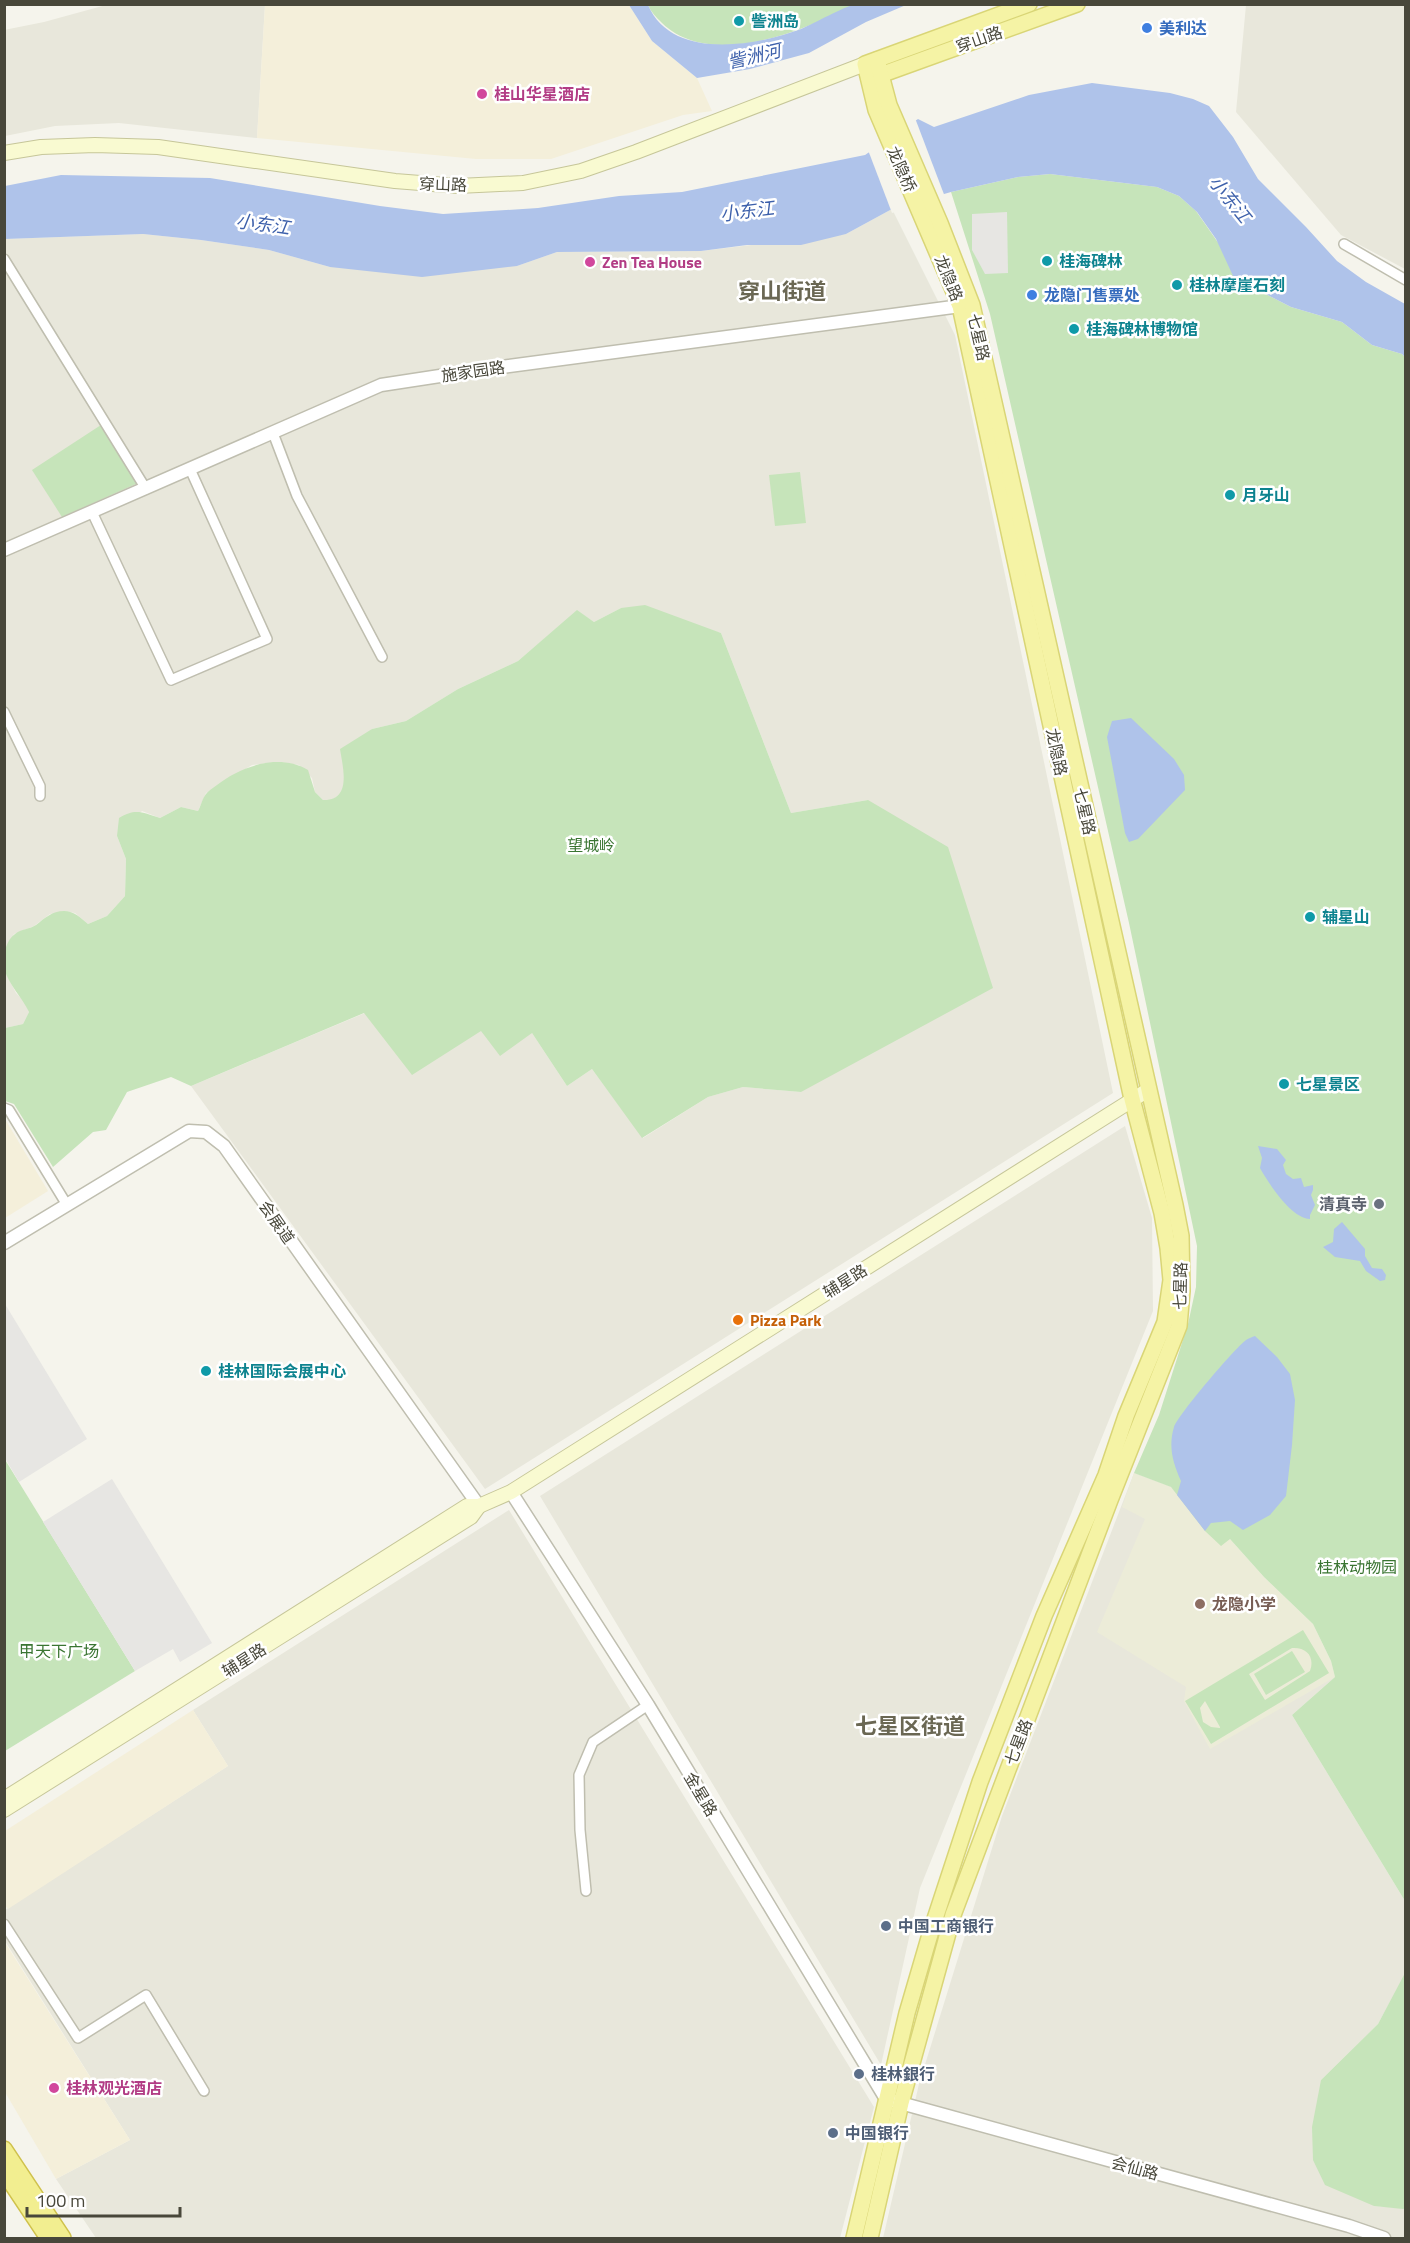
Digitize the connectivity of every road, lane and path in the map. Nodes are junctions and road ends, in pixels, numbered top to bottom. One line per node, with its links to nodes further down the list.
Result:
1 (1029, 4): 3 (main road, 穿山路)
2 (1077, 4): 3 (main road, 穿山路)
3 (873, 69): 4 (main road, 穿山路); 5 (main road, 龙隐桥)
4 (4, 153)
5 (934, 225): 9 (main road, 龙隐路)
6 (1344, 244): 8 (street)
7 (4, 259): 12 (street)
8 (1406, 280)
9 (966, 306): 10 (street, 施家园路); 18 (main road, 七星路); 19 (main road, 龙隐路)
10 (273, 433): 11 (street, 施家园路); 15 (street)
11 (190, 470): 12 (street, 施家园路); 13 (street)
12 (146, 489): 13 (street, 施家园路)
13 (92, 512): 14 (street, 施家园路)
14 (4, 550)
15 (382, 657)
16 (4, 712): 17 (street)
17 (39, 796)
18 (1148, 1090): 19 (main road, 辅星路); 32 (main road, 七星路)
19 (1132, 1100): 23 (main road, 龙隐路); 24 (main road, 辅星路)
20 (4, 1108): 21 (street)
21 (67, 1205): 22 (street, 会展道); 25 (street, 会展道)
22 (4, 1243)
23 (1171, 1280): 32 (main road, 七星路)
24 (511, 1492): 25 (main road, 辅星路); 26 (street, 金星路)
25 (479, 1506): 27 (main road, 辅星路); 28 (main road, 辅星路)
26 (648, 1705): 29 (street); 32 (street, 金星路)
27 (4, 1799)
28 (4, 1810)
29 (586, 1891)
30 (4, 1924): 31 (street)
31 (204, 2091)
32 (893, 2102): 37 (main road, 七星路); 38 (main road, 七星路); 39 (street, 会仙路)
33 (4, 2149): 36 (highway)
34 (4, 2172): 35 (highway)
35 (48, 2238)
36 (63, 2238)
37 (854, 2238)
38 (870, 2238)
39 (1384, 2238)

